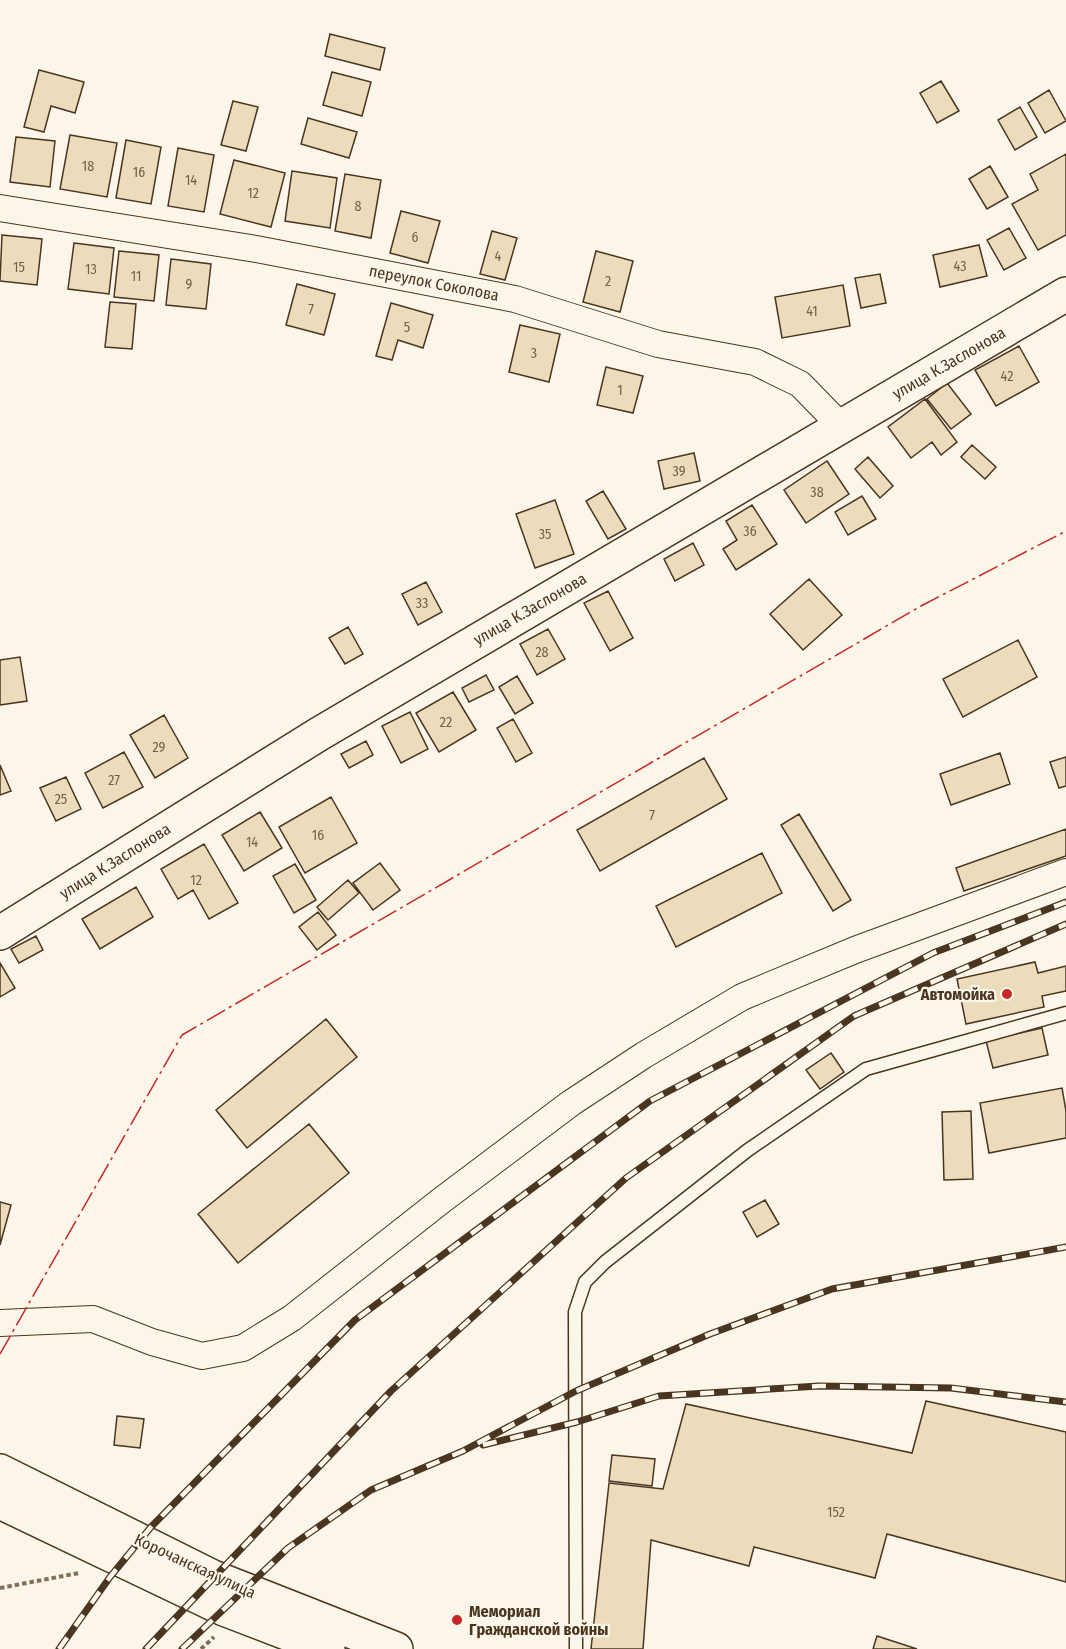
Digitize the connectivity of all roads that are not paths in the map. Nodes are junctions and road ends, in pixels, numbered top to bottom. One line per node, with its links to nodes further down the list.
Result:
1 (0, 208): 3 (street, переулок Соколова)
2 (1066, 294): 3 (street, улица К.Заслонова)
3 (842, 426): 5 (street, улица К.Заслонова)
4 (1066, 872): 7 (street)
5 (0, 933)
6 (1066, 1013): 12 (lane)
7 (0, 1323)
8 (0, 1471): 11 (street, Корочанская улица)
9 (0, 1502): 10 (street, Корочанская улица)
10 (328, 1649)
11 (396, 1649)
12 (576, 1649)

